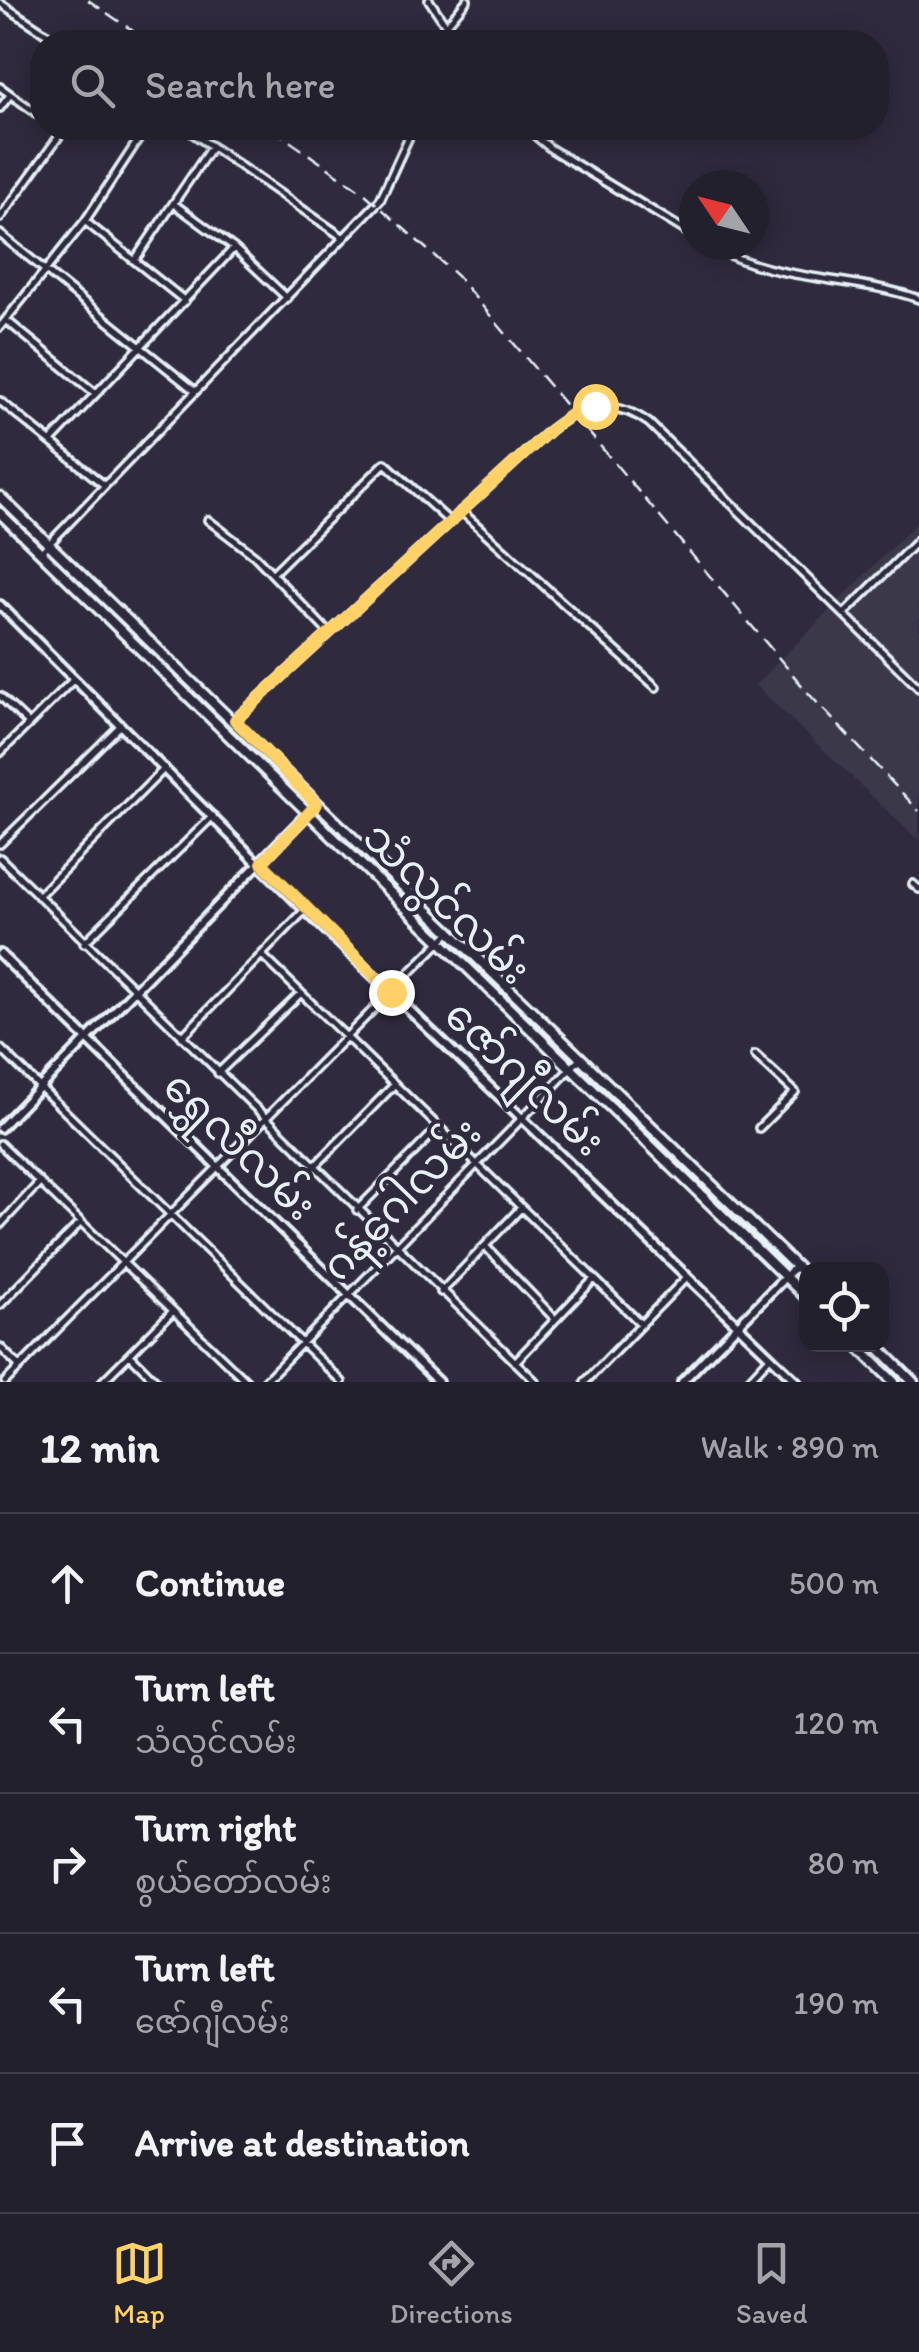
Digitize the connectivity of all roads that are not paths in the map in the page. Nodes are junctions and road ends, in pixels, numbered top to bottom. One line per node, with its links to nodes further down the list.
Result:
1 (429, 0): 4 (street)
2 (467, 0): 4 (street)
3 (0, 2): 5 (street)
4 (448, 23): 6 (street)
5 (41, 30)
6 (450, 30)
7 (0, 87): 8 (street)
8 (10, 94): 9 (street); 10 (street)
9 (0, 108)
10 (30, 108)
11 (54, 140): 18 (street)
12 (138, 140): 19 (street)
13 (203, 140): 16 (street)
14 (408, 140): 22 (street)
15 (540, 140): 20 (street)
16 (212, 146): 17 (street); 22 (street)
17 (174, 204): 23 (street); 24 (street)
18 (0, 218)
19 (85, 221): 24 (street); 26 (street)
20 (679, 227)
21 (0, 234): 26 (street)
22 (344, 238): 27 (street)
23 (234, 248): 27 (street); 29 (street)
24 (136, 260): 29 (street)
25 (745, 260): 28 (street)
26 (46, 271): 30 (street); 32 (street)
27 (287, 298): 33 (street)
28 (919, 299)
29 (186, 301): 32 (street)
30 (6, 320): 31 (street); 34 (street)
31 (0, 328)
32 (140, 347): 33 (street); 34 (street)
33 (195, 391): 37 (street)
34 (96, 394): 36 (street)
35 (0, 400): 36 (street)
36 (52, 440): 37 (street)
37 (104, 485): 44 (street)
38 (0, 496): 44 (main road, သံလွင်လမ်း)
39 (461, 512): 42 (street); 48 (street); 53 (street)
40 (0, 513): 45 (main road, သံလွင်လမ်း)
41 (208, 520): 46 (street)
42 (450, 522): 46 (street); 49 (street)
43 (919, 539): 48 (street)
44 (51, 542): 45 (street); 50 (main road, သံလွင်လမ်း)
45 (42, 551): 52 (main road, သံလွင်လမ်း)
46 (273, 573): 49 (street)
47 (0, 604): 51 (street, ဇော်ဂျီလမ်း)
48 (844, 614): 54 (street)
49 (329, 634): 56 (street)
50 (188, 675): 52 (main road); 56 (main road, သံလွင်လမ်း)
51 (74, 679): 57 (street); 58 (street, ဇော်ဂျီလမ်း)
52 (178, 684): 62 (main road, သံလွင်လမ်း)
53 (656, 687)
54 (919, 688)
55 (0, 696): 57 (street)
56 (235, 720): 61 (main road, သံလွင်လမ်း)
57 (29, 724): 59 (street)
58 (122, 725): 60 (street, ဇော်ဂျီလမ်း); 64 (street)
59 (0, 753)
60 (166, 768): 63 (street, ဇော်ဂျီလမ်း); 69 (street)
61 (317, 804): 62 (street); 71 (main road, သံလွင်လမ်း)
62 (309, 812): 66 (street); 72 (main road, သံလွင်လမ်း)
63 (213, 816): 66 (street, ဇော်ဂျီလမ်း); 73 (street)
64 (0, 844)
65 (0, 858): 69 (street)
66 (262, 863): 70 (street, ဇော်ဂျီလမ်း); 76 (street)
67 (913, 884): 68 (street)
68 (919, 889)
69 (38, 896): 73 (street)
70 (306, 910): 75 (street); 77 (street, ဇော်ဂျီလမ်း)
71 (452, 931): 72 (street); 84 (main road, သံလွင်လမ်း)
72 (442, 940): 77 (street); 85 (main road, သံလွင်လမ်း)
73 (84, 943): 76 (street)
74 (0, 954): 81 (street, ရွှေလီလမ်း)
75 (263, 956): 78 (street); 79 (street)
76 (134, 991): 79 (street); 81 (street)
77 (391, 992): 80 (street); 89 (street, ဇော်ဂျီလမ်း)
78 (301, 993): 80 (street); 86 (street)
79 (182, 1038): 86 (street)
80 (347, 1038): 87 (street); 90 (street)
81 (87, 1039): 88 (street); 97 (street, ရွှေလီလမ်း)
82 (0, 1048): 88 (street)
83 (754, 1055): 93 (street)
84 (581, 1058): 85 (street, ဂန့်ဂေါလမ်း); 95 (main road, သံလွင်လမ်း)
85 (572, 1067): 89 (street, ဂန့်ဂေါလမ်း); 99 (main road, သံလွင်လမ်း)
86 (218, 1072): 90 (street)
87 (394, 1084): 91 (street); 98 (street)
88 (40, 1086): 92 (street); 103 (street)
89 (523, 1117): 96 (street, ဂန့်ဂေါလမ်း); 112 (street, ဇော်ဂျီလမ်း)
90 (266, 1120): 97 (street); 98 (street)
91 (438, 1127): 96 (street); 102 (street)
92 (0, 1128)
93 (758, 1128)
94 (0, 1144): 100 (street)
95 (687, 1160): 99 (main road); 109 (main road, သံလွင်လမ်း)
96 (477, 1165): 101 (street); 107 (street, ဂန့်ဂေါလမ်း)
97 (220, 1167): 103 (street); 116 (street, ရွှေလီလမ်း)
98 (314, 1167): 102 (street)
99 (677, 1170): 111 (main road, သံလွင်လမ်း)
100 (40, 1182): 104 (street); 105 (street)
101 (521, 1208): 106 (street); 113 (street)
102 (357, 1210): 107 (street)
103 (172, 1215): 108 (street); 122 (street)
104 (81, 1222): 108 (street); 117 (street)
105 (0, 1225)
106 (485, 1246): 115 (street); 119 (street)
107 (396, 1248): 115 (street); 116 (street, ဂန့်ဂေါလမ်း)
108 (124, 1263): 118 (street); 129 (street)
109 (796, 1266): 110 (main road, သံလွင်လမ်း); 111 (street)
110 (799, 1269)
111 (785, 1276): 114 (main road, သံလွင်လမ်း); 121 (street)
112 (687, 1277): 120 (street); 121 (street, ဇော်ဂျီလမ်း)
113 (594, 1278): 119 (street); 120 (street)
114 (799, 1290)
115 (441, 1292): 128 (street)
116 (349, 1296): 122 (street, ဂန့်ဂေါလမ်း); 136 (street, ရွှေလီလမ်း)
117 (0, 1305)
118 (174, 1311): 126 (street); 133 (street)
119 (556, 1320): 128 (street)
120 (641, 1324): 138 (street)
121 (737, 1326): 127 (street, ဇော်ဂျီလမ်း); 139 (street)
122 (302, 1343): 134 (street, ဂန့်ဂေါလမ်း); 135 (street)
123 (0, 1347): 129 (street)
124 (863, 1352): 142 (main road)
125 (884, 1352): 143 (main road)
126 (130, 1355): 131 (street); 132 (street)
127 (770, 1356): 140 (street); 141 (street, ဇော်ဂျီလမ်း)
128 (515, 1362): 137 (street)
129 (20, 1367): 130 (street)
130 (5, 1382)
131 (102, 1382)
132 (157, 1382)
133 (247, 1382)
134 (264, 1382)
135 (342, 1382)
136 (438, 1382)
137 (536, 1382)
138 (585, 1382)
139 (682, 1382)
140 (747, 1382)
141 (797, 1382)
142 (894, 1382)
143 (913, 1382)

